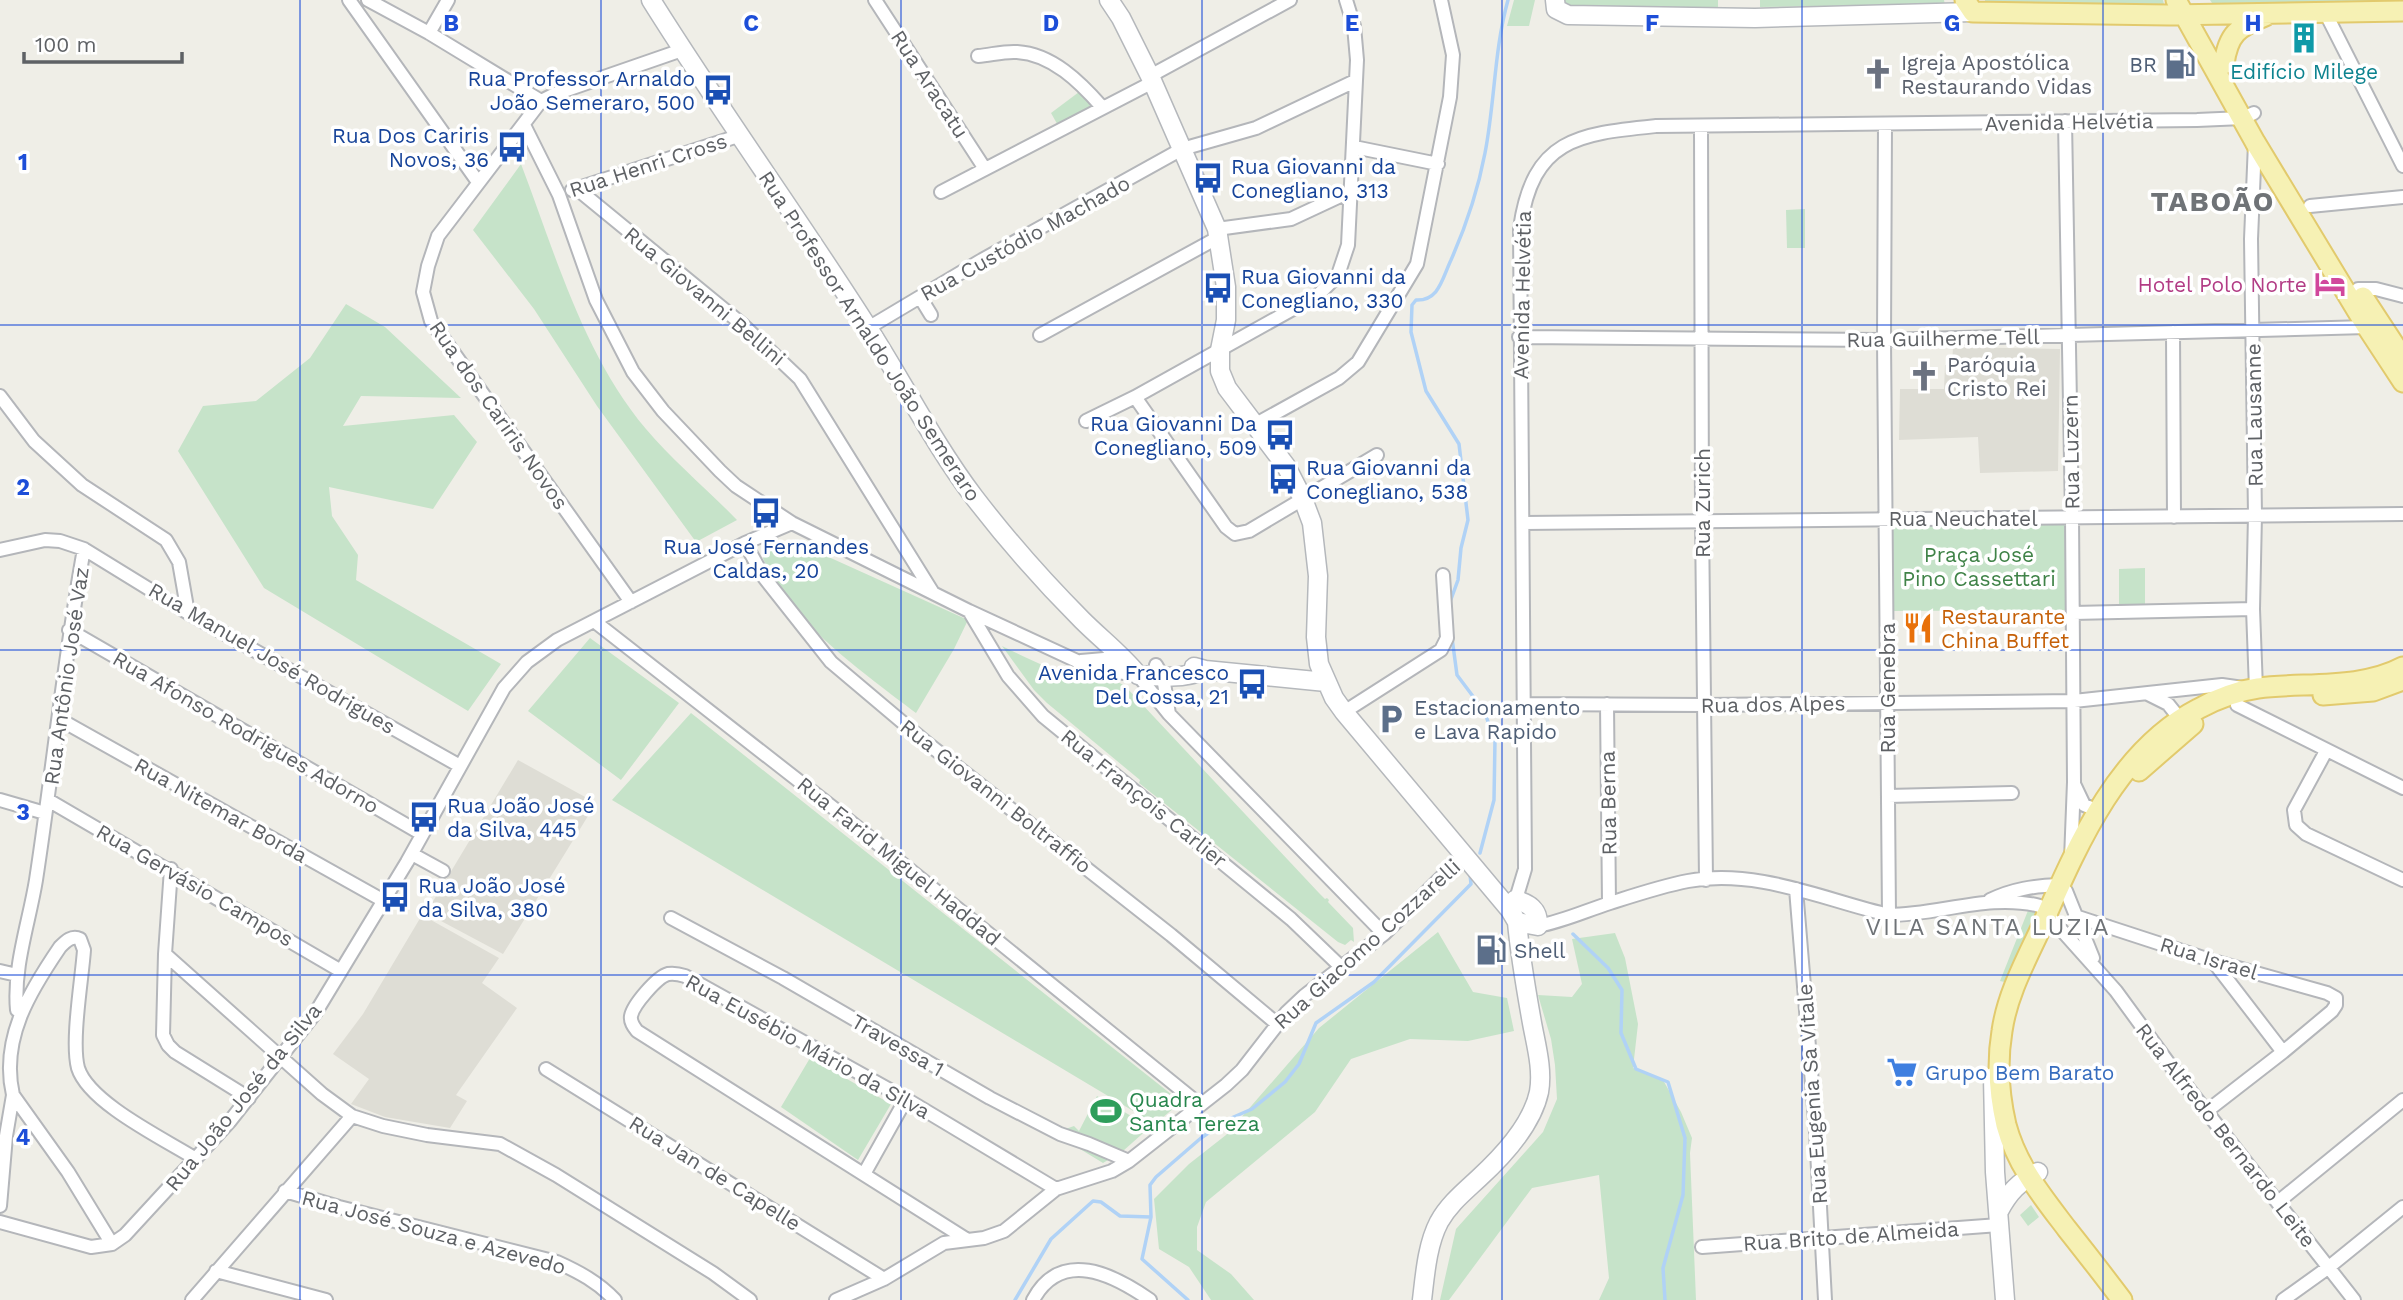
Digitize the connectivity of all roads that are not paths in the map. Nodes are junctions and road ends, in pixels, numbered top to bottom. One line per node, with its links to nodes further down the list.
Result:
1 (349, 0): 39 (street)
2 (368, 0): 19 (street)
3 (448, 0): 19 (street)
4 (651, 0): 20 (main road, Rua Professor Arnaldo João Semeraro)
5 (1109, 0): 23 (main road)
6 (1290, 0): 23 (street)
7 (1346, 0): 24 (street)
8 (1441, 0): 36 (street)
9 (1555, 0): 14 (main road)
10 (1749, 0): 18 (main road)
11 (877, 1): 38 (street, Rua Aracatu)
12 (1969, 6): 13 (main road); 18 (main road)
13 (2187, 7): 16 (main road); 22 (main road); 27 (main road)
14 (1726, 8): 18 (main road)
15 (2403, 11): 17 (main road)
16 (2275, 12): 17 (main road); 22 (main road)
17 (2325, 12): 37 (street)
18 (1755, 18)
19 (429, 33): 25 (street)
20 (682, 50): 25 (street); 32 (main road, Rua Professor Arnaldo João Semeraro)
21 (978, 56): 26 (street)
22 (2224, 64): 27 (main road)
23 (1151, 79): 26 (street); 35 (main road)
24 (1355, 82): 34 (street); 35 (street, Rua Custódio Machado)
25 (541, 101): 29 (street, Rua dos Cariris Novos)
26 (1102, 107): 38 (street)
27 (2249, 116): 28 (street, Avenida Helvétia); 33 (main road); 45 (main road)
28 (2065, 121): 30 (street, Avenida Helvétia); 56 (street, Rua Luzern)
29 (524, 125): 39 (street, Rua dos Cariris Novos); 43 (street)
30 (1885, 125): 31 (street, Avenida Helvétia); 59 (street, Rua Genebra)
31 (1701, 126): 57 (street, Avenida Helvétia); 58 (street, Rua Zurich)
32 (738, 136): 40 (street, Rua Henri Cross); 52 (main road, Rua Professor Arnaldo João Semeraro)
33 (2255, 142): 51 (main road); 53 (street, Rua Lausanne)
34 (1354, 147): 36 (street); 41 (street)
35 (1182, 149): 46 (main road); 49 (street, Rua Custódio Machado)
36 (1438, 164): 66 (street)
37 (2403, 166)
38 (985, 169): 42 (street)
39 (478, 182): 82 (street, Rua dos Cariris Novos)
40 (576, 188): 43 (street, Rua Henri Cross); 81 (street, Rua Giovanni Bellini)
41 (1351, 191): 46 (street); 60 (street)
42 (941, 192)
43 (559, 195): 75 (street)
44 (2403, 197): 45 (street)
45 (2310, 206): 47 (main road)
46 (1218, 233): 55 (street); 60 (main road)
47 (2358, 289): 48 (street); 61 (main road)
48 (2403, 296)
49 (920, 297): 50 (street); 52 (street, Rua Custódio Machado)
50 (931, 315)
51 (2367, 327): 53 (street, Rua Guilherme Tell); 62 (main road)
52 (868, 328): 89 (main road, Rua Professor Arnaldo João Semeraro)
53 (2253, 330): 54 (street, Rua Guilherme Tell); 70 (street, Rua Lausanne)
54 (2173, 332): 56 (street, Rua Guilherme Tell); 72 (street)
55 (1040, 335)
56 (2068, 335): 59 (street, Rua Guilherme Tell); 71 (street, Rua Luzern)
57 (1519, 337): 58 (street, Rua Guilherme Tell); 76 (street, Avenida Helvétia)
58 (1702, 338): 59 (street, Rua Guilherme Tell); 74 (street, Rua Zurich)
59 (1884, 340): 73 (street, Rua Genebra)
60 (1220, 350): 64 (street); 66 (main road)
61 (2403, 358)
62 (2403, 382)
63 (0, 396): 85 (street)
64 (1135, 397): 65 (street); 68 (street)
65 (1086, 421)
66 (1256, 424): 68 (main road)
67 (1377, 455): 68 (street)
68 (1303, 499): 92 (main road)
69 (2403, 514): 70 (street, Rua Neuchatel)
70 (2255, 516): 72 (street, Rua Neuchatel); 83 (street, Rua Lausanne)
71 (2073, 517): 72 (street, Rua Neuchatel); 73 (street, Rua Neuchatel); 86 (street, Rua Luzern)
72 (2174, 517)
73 (1885, 519): 74 (street, Rua Neuchatel); 96 (street, Rua Genebra)
74 (1702, 520): 76 (street, Rua Neuchatel); 99 (street, Rua Zurich)
75 (792, 523): 77 (street, Rua João José da Silva); 81 (street)
76 (1524, 523): 97 (street, Avenida Helvétia)
77 (745, 543): 82 (street, Rua João José da Silva); 140 (street, Rua Giovanni Boltraffio)
78 (84, 549): 79 (street, Rua Manuel José Rodrigues); 85 (street, Rua Manuel José Rodrigues); 88 (street, Rua Antônio José Vaz)
79 (0, 550)
80 (1443, 575): 100 (street)
81 (933, 594): 84 (street)
82 (631, 602): 87 (street, Rua João José da Silva)
83 (2253, 609): 86 (street); 94 (street, Rua Lausanne)
84 (969, 611): 89 (street); 134 (street, Rua François Carlier)
85 (188, 612): 105 (street, Rua Manuel José Rodrigues)
86 (2073, 613): 95 (street, Rua Luzern)
87 (594, 621): 105 (street, Rua João José da Silva); 150 (street, Rua Farid Miguel Haddad)
88 (69, 630): 102 (street, Rua Antônio José Vaz); 113 (street, Rua Afonso Rodrigues Adorno)
89 (1133, 669): 90 (main road); 101 (street, Rua Professor Arnaldo João Semeraro)
90 (1159, 671): 92 (main road); 101 (street)
91 (2402, 679): 94 (main road)
92 (1326, 682): 100 (main road)
93 (2148, 694): 94 (street, Rua dos Alpes); 95 (street, Rua dos Alpes); 103 (street)
94 (2248, 695): 103 (main road); 104 (street); 121 (main road)
95 (2074, 701): 96 (street, Rua dos Alpes); 106 (street, Rua Luzern)
96 (1887, 703): 99 (street, Rua dos Alpes); 109 (street, Rua Genebra)
97 (1524, 704): 98 (street, Rua dos Alpes); 126 (street, Avenida Helvétia)
98 (1607, 704): 99 (street, Rua dos Alpes); 125 (street, Rua Berna)
99 (1705, 705): 119 (street, Rua Zurich)
100 (1344, 712): 115 (main road)
101 (1169, 714): 131 (street, Rua Professor Arnaldo João Semeraro)
102 (59, 719): 111 (street, Rua Antônio José Vaz); 123 (street, Rua Nitemar Borda)
103 (2180, 719): 112 (main road)
104 (2326, 751): 107 (street); 120 (street)
105 (460, 766): 113 (street, Rua João José da Silva)
106 (2074, 782): 112 (street); 116 (street, Rua Luzern)
107 (2403, 788)
108 (2012, 793): 109 (street)
109 (1888, 796): 127 (street, Rua Genebra)
110 (0, 800): 111 (street, Rua Gervásio Campos)
111 (47, 806): 117 (street, Rua Gervásio Campos); 138 (street, Rua Antônio José Vaz)
112 (2099, 811): 116 (main road)
113 (422, 834): 114 (street, Rua João José da Silva)
114 (412, 854): 118 (street); 123 (street, Rua João José da Silva)
115 (1465, 854): 126 (main road); 131 (street, Rua Giacomo Cozzarelli)
116 (2071, 862): 121 (main road)
117 (171, 869): 132 (street); 136 (street, Rua Gervásio Campos)
118 (443, 871)
119 (1706, 880): 122 (street); 125 (street)
120 (2403, 880)
121 (2063, 888): 124 (street); 128 (main road); 129 (street, Rua Alfredo Bernardo Leite)
122 (1796, 889): 127 (street); 166 (street, Rua Eugenia Sa Vitale)
123 (384, 901): 136 (street, Rua João José da Silva)
124 (1986, 902): 127 (street); 128 (street)
125 (1609, 903): 126 (street)
126 (1524, 913): 179 (main road)
127 (1889, 915)
128 (2050, 916): 137 (street, Rua Alfredo Bernardo Leite); 141 (main road); 157 (main road)
129 (2075, 916): 133 (street, Rua Israel); 137 (street, Rua Alfredo Bernardo Leite)
130 (671, 918): 154 (street, Travessa 1)
131 (1384, 933): 134 (street, Rua Giacomo Cozzarelli)
132 (164, 954): 143 (street); 147 (street)
133 (2213, 961): 142 (street); 142 (street, Rua Israel)
134 (1341, 967): 140 (street, Rua Giacomo Cozzarelli)
135 (0, 971): 138 (street)
136 (341, 971): 143 (street, Rua João José da Silva)
137 (2099, 971): 151 (street, Rua Alfredo Bernardo Leite)
138 (17, 975): 139 (street, Rua Antônio José Vaz)
139 (18, 1010): 145 (street); 153 (street)
140 (1276, 1023): 150 (street, Rua Giacomo Cozzarelli)
141 (2000, 1046): 155 (main road); 157 (main road)
142 (2283, 1052): 151 (street)
143 (281, 1058): 147 (street, Rua João José da Silva); 152 (street)
144 (546, 1069): 171 (street, Rua Jan de Capelle)
145 (3, 1081): 146 (street)
146 (12, 1095): 161 (street); 167 (street)
147 (249, 1098): 153 (street, Rua João José da Silva)
148 (906, 1099): 156 (street); 156 (street, Rua Eusébio Mário da Silva); 158 (street, Rua Eusébio Mário da Silva)
149 (2403, 1100): 160 (street)
150 (1200, 1105): 154 (street, Rua Giacomo Cozzarelli)
151 (2207, 1111): 160 (street, Rua Alfredo Bernardo Leite)
152 (352, 1116): 159 (street); 175 (street)
153 (196, 1159): 167 (street, Rua João José da Silva)
154 (1129, 1161): 158 (street, Rua Giacomo Cozzarelli)
155 (1995, 1172): 157 (main road); 163 (main road)
156 (864, 1174): 165 (street, Rua Eusébio Mário da Silva)
157 (2028, 1177): 163 (main road); 182 (main road); 183 (main road)
158 (1056, 1189): 165 (street)
159 (285, 1191): 170 (street); 174 (street, Rua José Souza e Azevedo)
160 (2278, 1202): 169 (street, Rua Alfredo Bernardo Leite)
161 (0, 1206)
162 (2403, 1207): 169 (street)
163 (1999, 1218): 166 (street, Rua Brito de Almeida); 181 (main road)
164 (0, 1222): 167 (street)
165 (966, 1239): 171 (street)
166 (1822, 1239): 168 (street, Rua Brito de Almeida); 180 (street, Rua Eugenia Sa Vitale)
167 (112, 1244)
168 (1702, 1247)
169 (2329, 1267): 184 (street); 185 (street, Rua Alfredo Bernardo Leite)
170 (216, 1271): 172 (street); 173 (street)
171 (884, 1279): 176 (street)
172 (192, 1300)
173 (326, 1300)
174 (615, 1300)
175 (750, 1300)
176 (836, 1300)
177 (1033, 1300): 178 (street)
178 (1150, 1300)
179 (1422, 1300)
180 (1825, 1300)
181 (2005, 1300)
182 (2122, 1300)
183 (2136, 1300)
184 (2283, 1300)
185 (2354, 1300)

